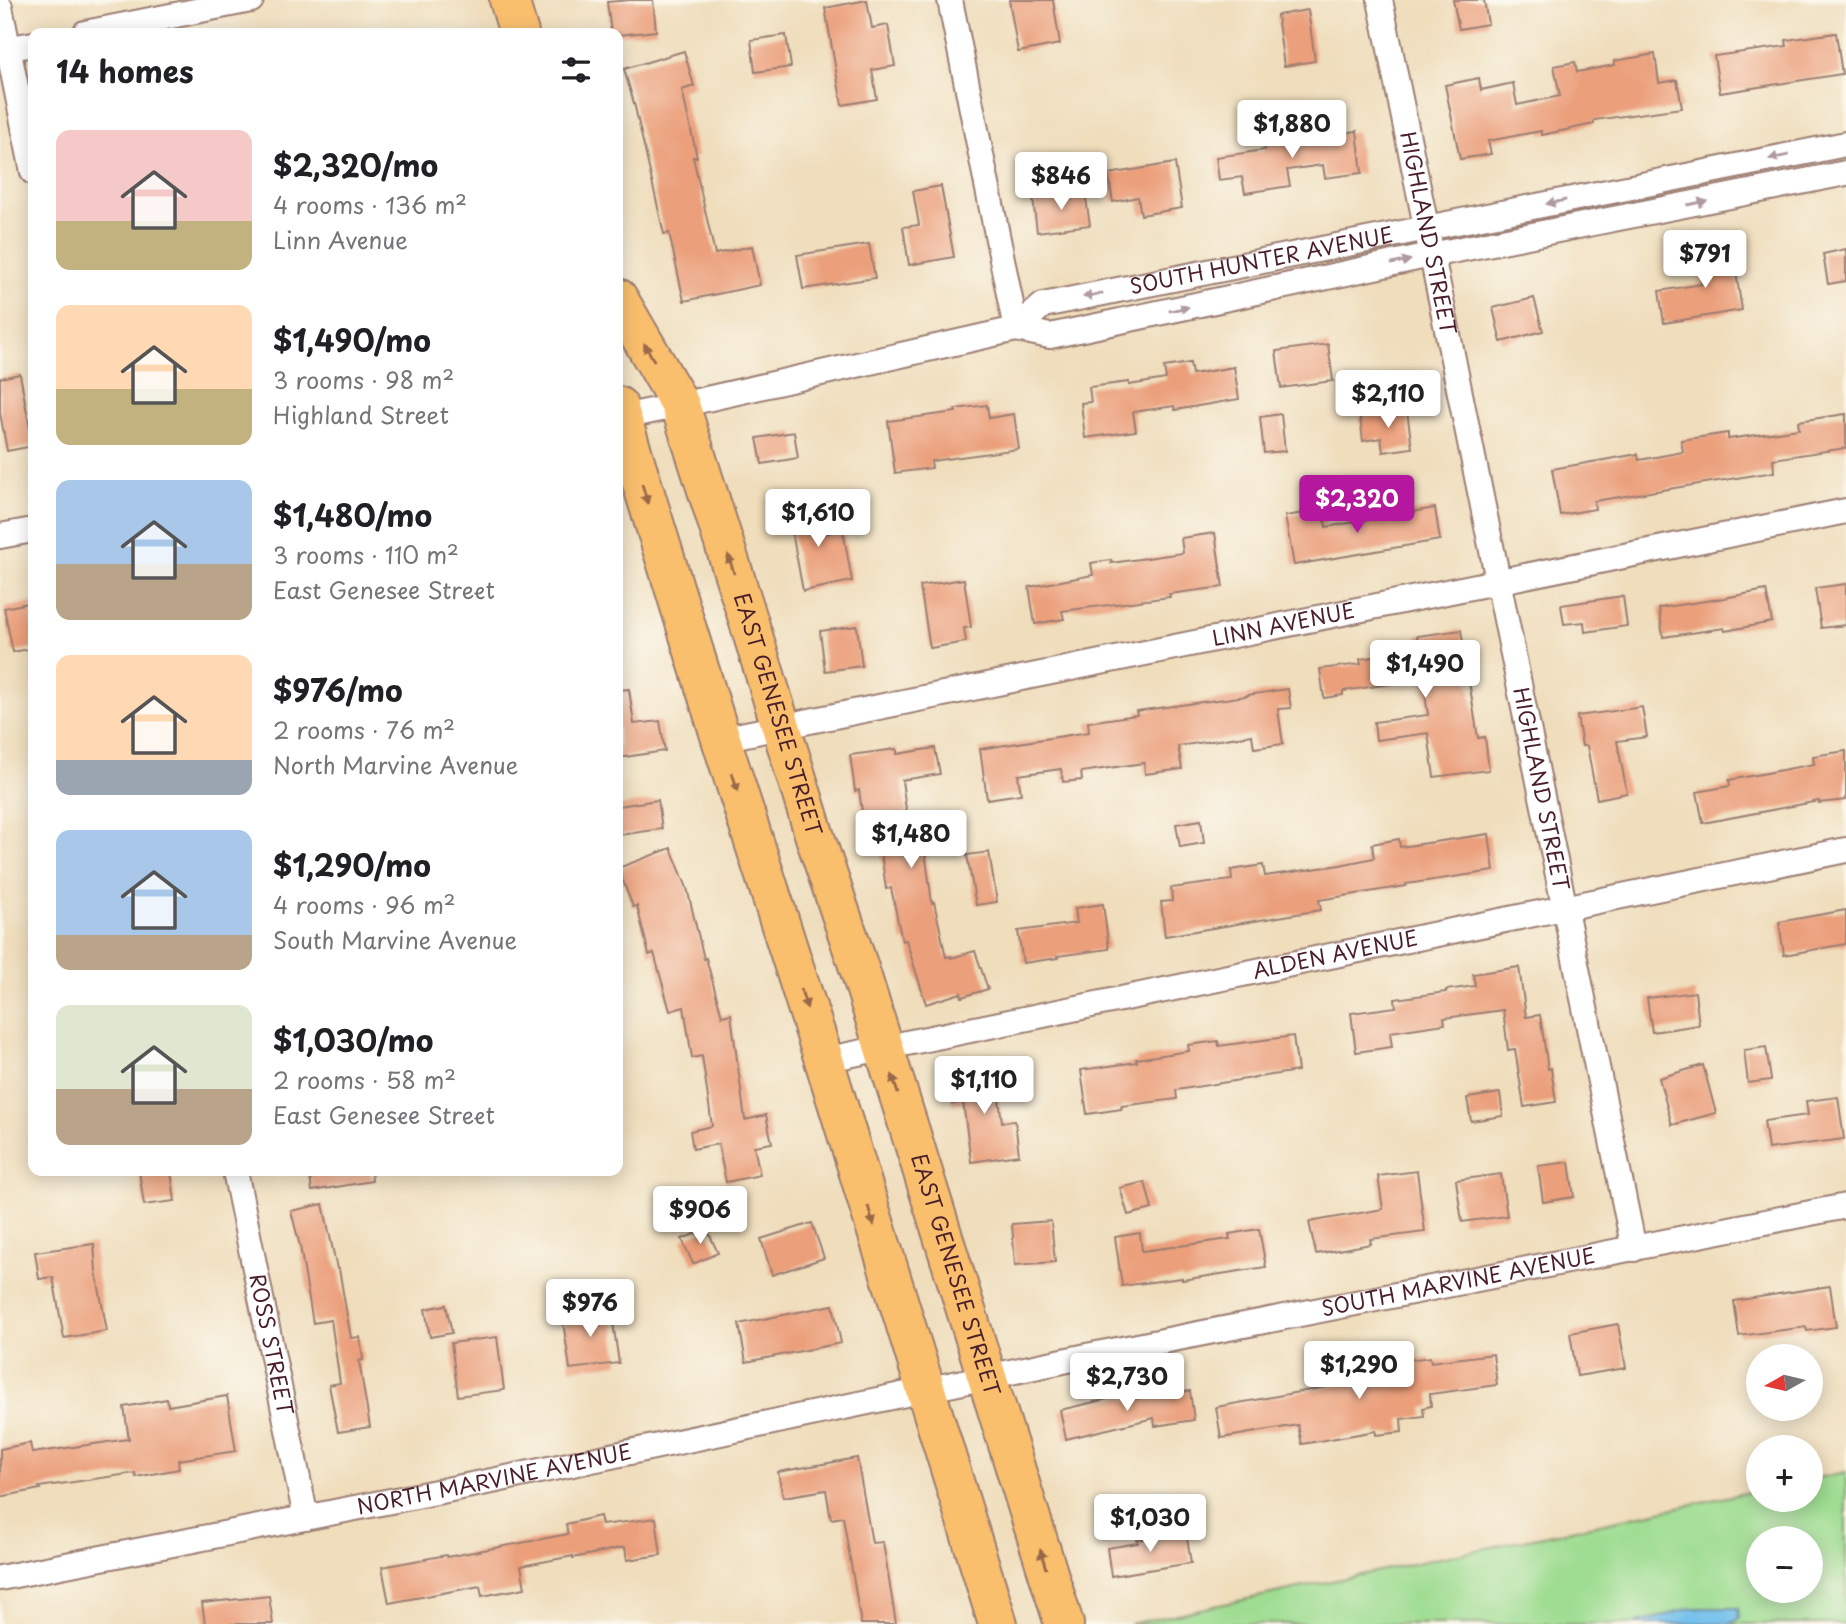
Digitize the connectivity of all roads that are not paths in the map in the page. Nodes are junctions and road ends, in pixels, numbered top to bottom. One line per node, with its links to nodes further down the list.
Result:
1 (251, 0): 6 (street)
2 (509, 0): 7 (highway)
3 (950, 0): 16 (street)
4 (1380, 0): 13 (street, HIGHLAND STREET)
5 (0, 7): 9 (street)
6 (110, 28)
7 (517, 28)
8 (28, 45): 9 (street)
9 (4, 49): 11 (street)
10 (1846, 144): 13 (street, SOUTH HUNTER AVENUE, one-way to 13)
11 (28, 151)
12 (1846, 173): 14 (street, SOUTH HUNTER AVENUE, one-way to 12)
13 (1426, 227): 14 (street, HIGHLAND STREET); 16 (street, SOUTH HUNTER AVENUE, one-way to 16)
14 (1431, 255): 16 (street, SOUTH HUNTER AVENUE, one-way to 14); 23 (street, HIGHLAND STREET)
15 (623, 307): 17 (highway, EAST GENESEE STREET, one-way to 15)
16 (1016, 328): 17 (street, SOUTH HUNTER AVENUE)
17 (680, 405): 18 (street, SOUTH HUNTER AVENUE); 24 (highway, EAST GENESEE STREET, one-way to 17)
18 (623, 413)
19 (623, 427): 25 (highway, one-way to 25)
20 (1846, 511): 23 (street, LINN AVENUE)
21 (28, 531): 22 (street)
22 (0, 536)
23 (1498, 580): 24 (street, LINN AVENUE); 27 (street, HIGHLAND STREET)
24 (781, 726): 25 (street, LINN AVENUE); 28 (highway, EAST GENESEE STREET)
25 (721, 739): 29 (highway, one-way to 29)
26 (1846, 850): 27 (street, ALDEN AVENUE)
27 (1563, 908): 28 (street, ALDEN AVENUE); 32 (street, HIGHLAND STREET)
28 (883, 1046): 29 (street, ALDEN AVENUE); 33 (highway, EAST GENESEE STREET, one-way to 28)
29 (824, 1060): 34 (highway, one-way to 34)
30 (236, 1176): 35 (street, ROSS STREET)
31 (1846, 1206): 32 (street, SOUTH MARVINE AVENUE)
32 (1634, 1249): 33 (street, SOUTH MARVINE AVENUE)
33 (987, 1378): 34 (street, NORTH MARVINE AVENUE); 38 (highway, EAST GENESEE STREET, one-way to 33)
34 (924, 1389): 35 (street, NORTH MARVINE AVENUE); 37 (highway)
35 (306, 1518): 36 (street, NORTH MARVINE AVENUE)
36 (0, 1578)
37 (998, 1624)
38 (1064, 1624)

